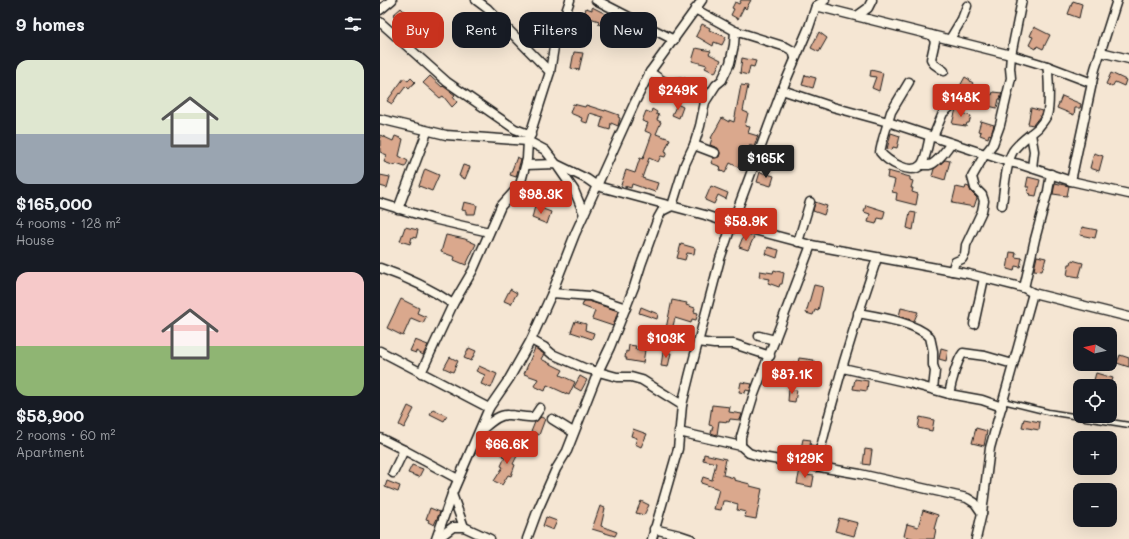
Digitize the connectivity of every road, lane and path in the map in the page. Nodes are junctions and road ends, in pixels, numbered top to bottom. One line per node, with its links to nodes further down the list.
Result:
1 (392, 0): 13 (street)
2 (476, 0): 28 (street)
3 (570, 0): 28 (street)
4 (596, 0): 20 (street)
5 (702, 0): 12 (street)
6 (824, 0): 10 (street)
7 (872, 0): 14 (street)
8 (1022, 0): 23 (street)
9 (1117, 0): 22 (street)
10 (816, 6): 14 (street); 24 (street)
11 (967, 6): 19 (street)
12 (695, 9): 16 (street); 20 (street)
13 (380, 10)
14 (858, 16): 18 (street)
15 (380, 22): 40 (street)
16 (735, 31): 17 (street); 21 (street)
17 (748, 35): 21 (street); 24 (street)
18 (931, 35): 19 (street); 27 (street)
19 (950, 39): 23 (street)
20 (674, 40): 29 (street)
21 (734, 45): 33 (street)
22 (1101, 52): 25 (street); 31 (street)
23 (1011, 55): 26 (street); 44 (street)
24 (795, 58): 32 (street)
25 (1129, 59)
26 (1047, 66): 31 (street); 38 (street)
27 (944, 70)
28 (550, 72): 40 (street)
29 (650, 72): 33 (street); 52 (street)
30 (909, 82): 36 (street)
31 (1092, 83): 51 (street)
32 (782, 90): 36 (street); 60 (street)
33 (705, 102): 42 (street)
34 (950, 107): 39 (street)
35 (380, 119): 37 (street)
36 (888, 122): 39 (street); 48 (street)
37 (427, 132): 40 (street); 58 (street)
38 (1031, 134): 45 (street); 49 (street)
39 (932, 136): 41 (street); 48 (street)
40 (530, 138): 46 (street); 47 (street)
41 (951, 143): 44 (street); 48 (street)
42 (694, 145): 43 (street); 57 (street)
43 (715, 153)
44 (985, 154): 45 (street); 66 (street)
45 (1009, 162): 49 (street); 56 (street)
46 (556, 164): 47 (street); 52 (street); 59 (street)
47 (526, 165): 61 (street)
48 (922, 165)
49 (1032, 168): 50 (street)
50 (1050, 174): 51 (street); 68 (street)
51 (1071, 181): 53 (street)
52 (598, 186): 57 (street); 59 (street)
53 (1129, 194)
54 (810, 202): 62 (street)
55 (380, 203): 58 (street)
56 (1002, 205)
57 (672, 206): 60 (street); 72 (street)
58 (398, 209): 61 (street)
59 (584, 214): 69 (street)
60 (732, 224): 62 (street); 79 (street)
61 (490, 232): 71 (street)
62 (798, 242): 63 (street)
63 (811, 245): 64 (street); 78 (street)
64 (877, 258): 66 (street); 73 (street)
65 (380, 268): 71 (street)
66 (952, 271): 67 (street)
67 (984, 278): 68 (street); 75 (street)
68 (1024, 288): 70 (street)
69 (552, 293): 72 (street); 77 (street)
70 (1033, 293): 74 (street); 82 (street)
71 (453, 304): 85 (street)
72 (626, 308): 84 (street)
73 (858, 313): 83 (street); 86 (street)
74 (1129, 316)
75 (974, 324)
76 (759, 336): 78 (street)
77 (530, 340): 84 (street); 90 (street)
78 (774, 340): 81 (street)
79 (698, 342): 81 (street); 89 (street)
80 (380, 351): 85 (street)
81 (770, 356): 98 (street)
82 (1012, 364): 87 (street); 88 (street)
83 (843, 368): 86 (street); 100 (street)
84 (598, 372): 89 (street); 95 (street)
85 (421, 373): 90 (street)
86 (932, 389): 87 (street)
87 (949, 394): 88 (street)
88 (1002, 404): 93 (lane); 104 (street)
89 (682, 406): 96 (street)
90 (489, 408): 94 (street)
91 (540, 408): 94 (street)
92 (552, 419): 95 (street)
93 (1129, 425)
94 (480, 431): 102 (street)
95 (573, 432): 109 (street)
96 (679, 432): 98 (street); 106 (street)
97 (380, 438): 99 (street)
98 (741, 446): 100 (street)
99 (404, 450): 101 (street); 102 (street)
100 (816, 467): 104 (street)
101 (393, 473)
102 (458, 479): 103 (street)
103 (452, 494): 105 (street); 107 (street)
104 (982, 513): 112 (street)
105 (464, 528): 107 (street); 108 (street)
106 (654, 529): 110 (street); 111 (street)
107 (436, 539)
108 (490, 539)
109 (527, 539)
110 (652, 539)
111 (691, 539)
112 (976, 539)

